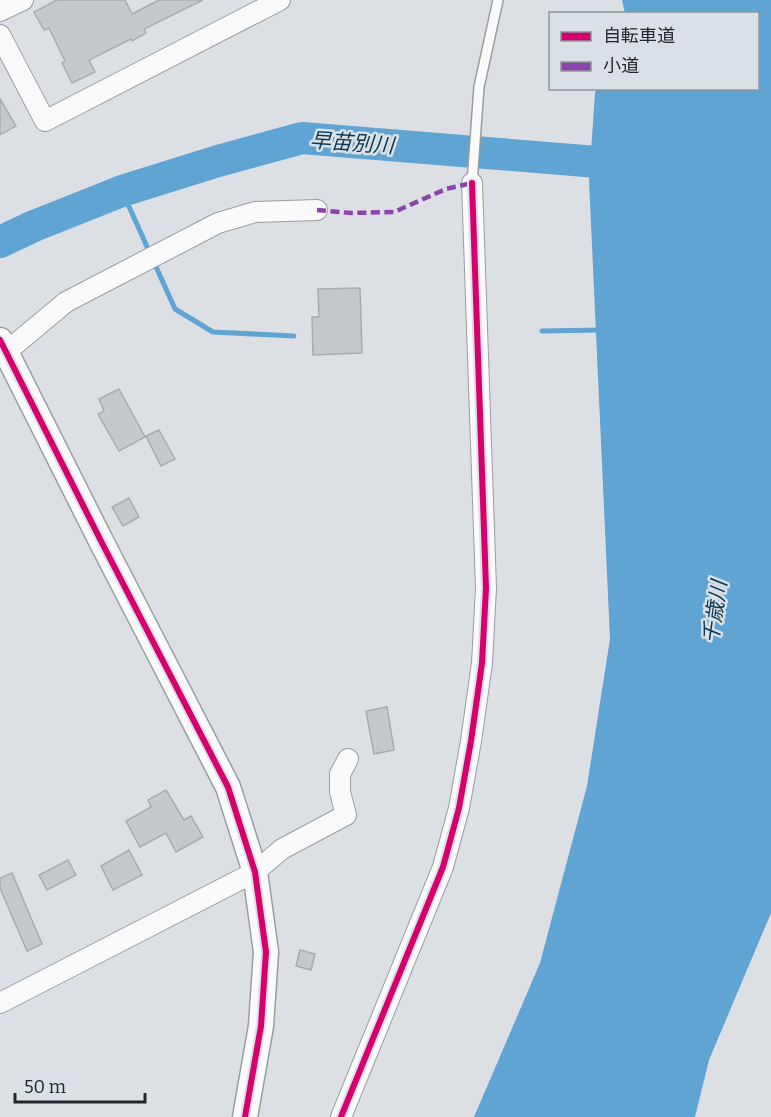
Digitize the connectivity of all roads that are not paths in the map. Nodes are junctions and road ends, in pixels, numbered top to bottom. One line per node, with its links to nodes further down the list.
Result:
1 (22, 0): 5 (street)
2 (280, 0): 4 (street)
3 (498, 0): 7 (lane)
4 (254, 6): 6 (street)
5 (0, 12)
6 (0, 35)
7 (472, 183): 14 (street)
8 (316, 210): 9 (street)
9 (3, 346): 11 (street)
10 (348, 759): 11 (street)
11 (255, 872): 12 (street); 13 (street)
12 (0, 1003)
13 (244, 1117)
14 (341, 1117)

